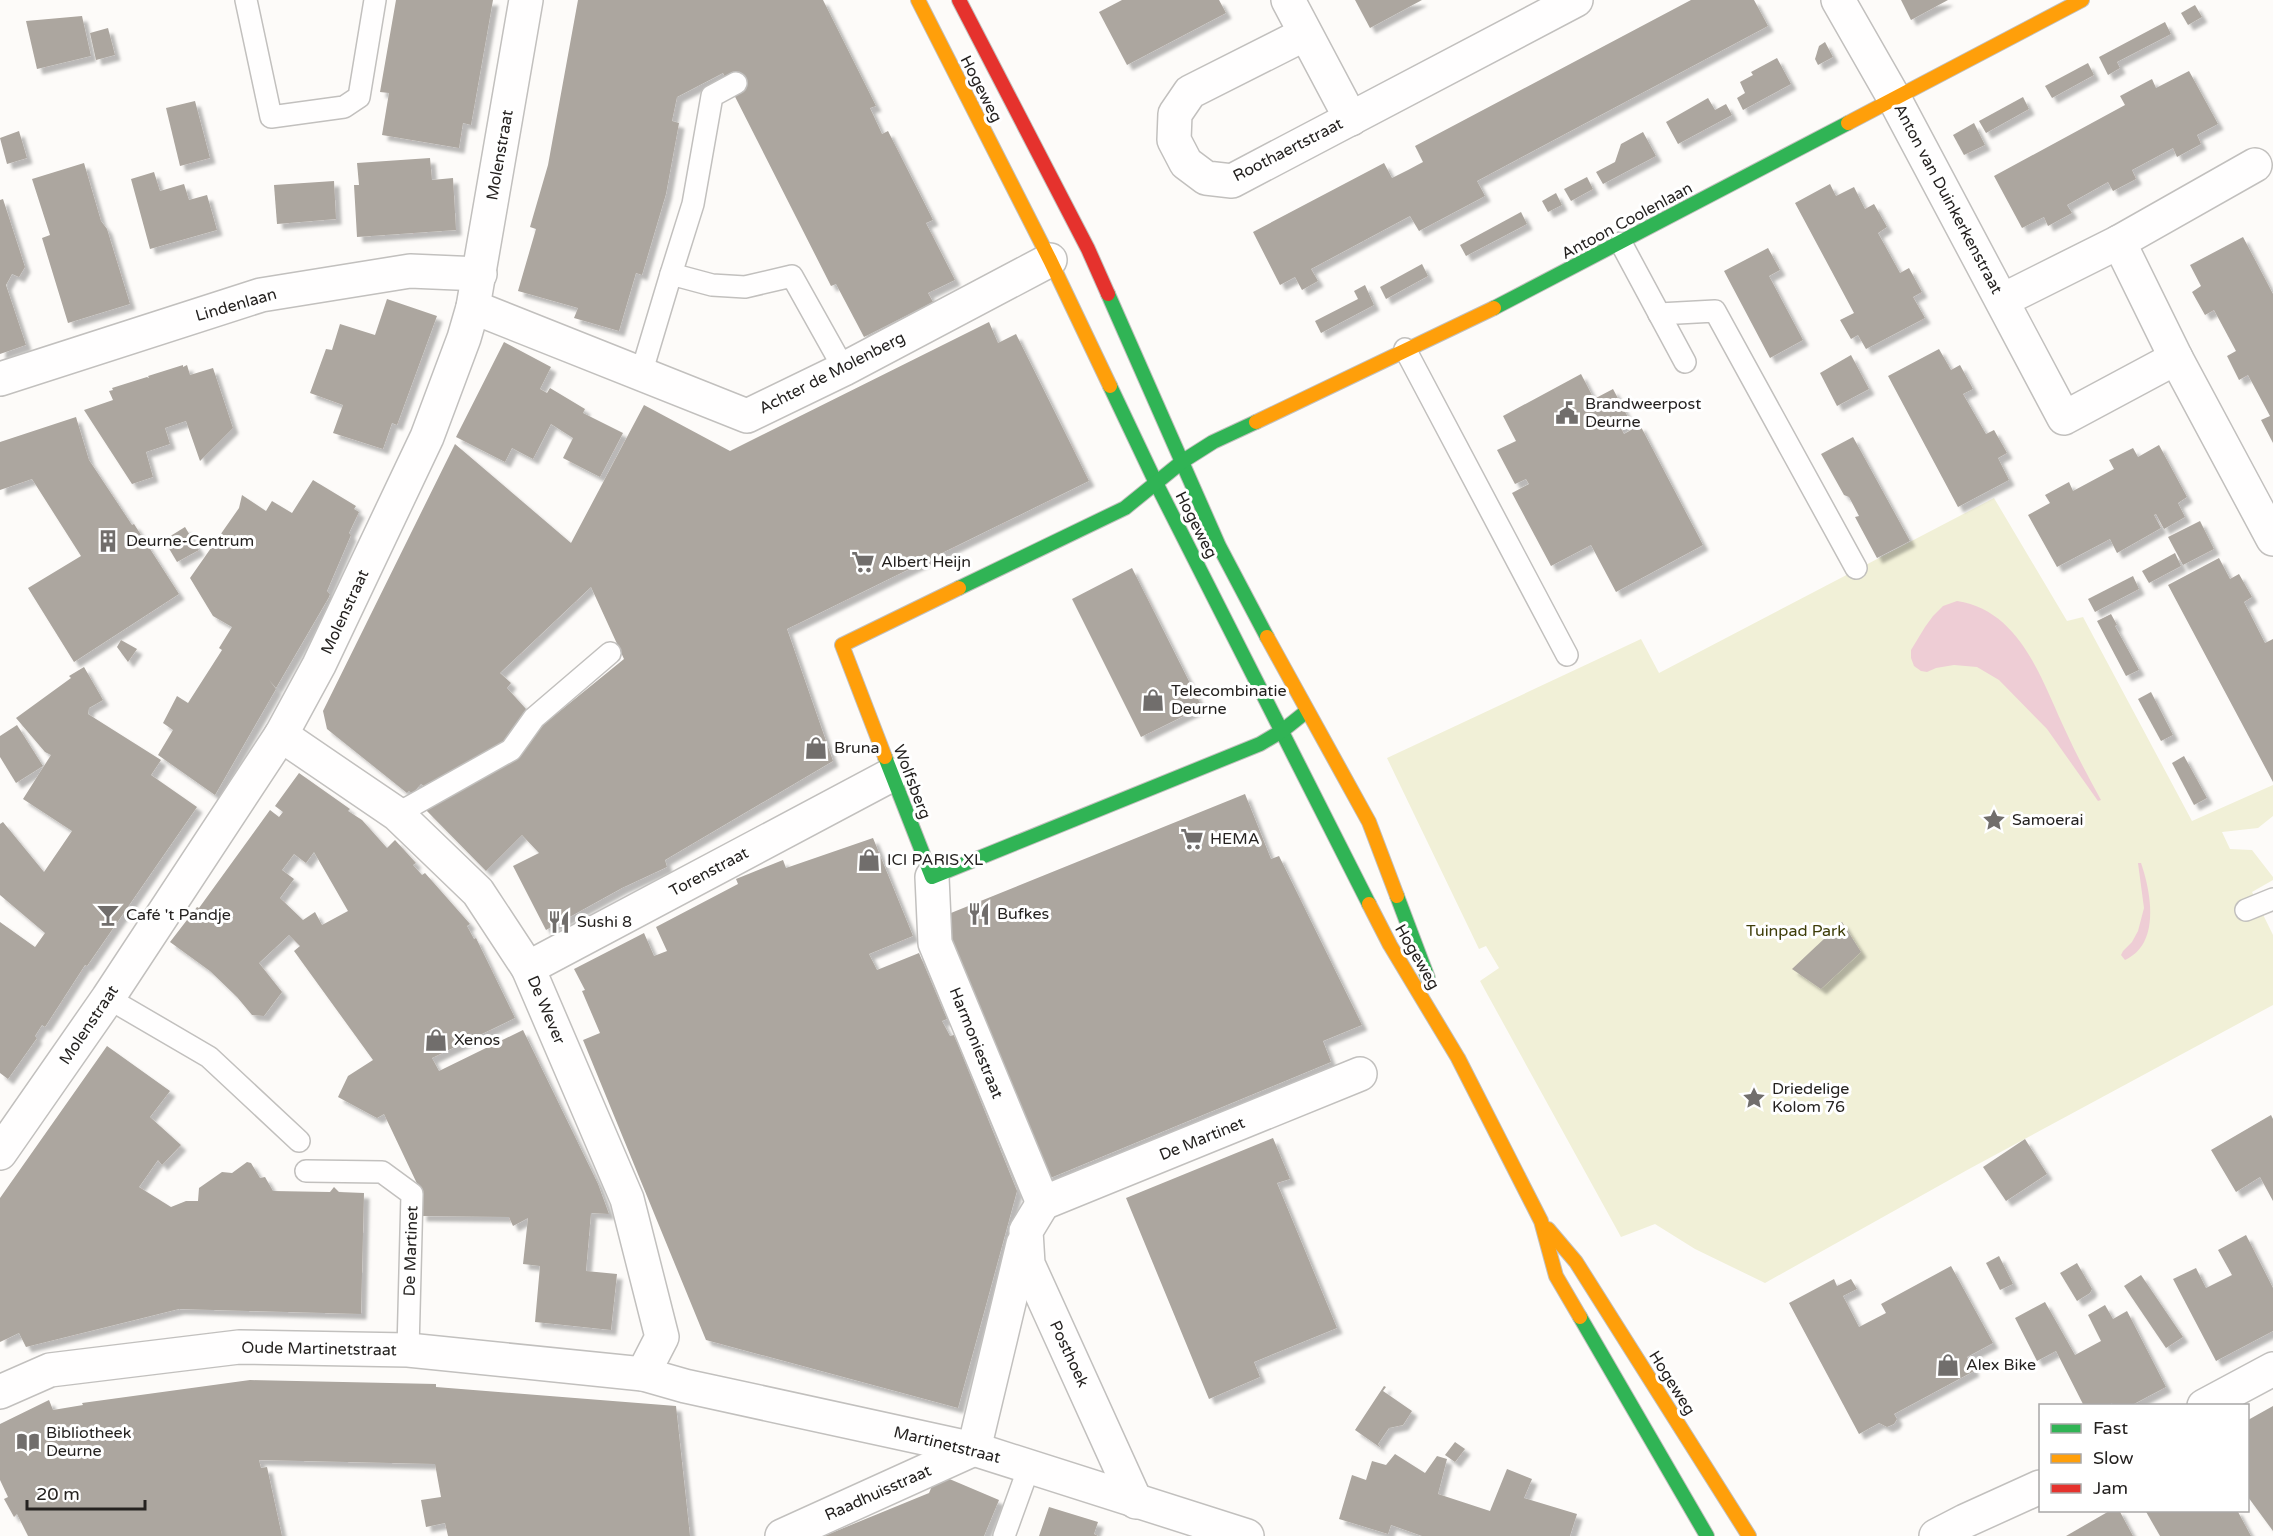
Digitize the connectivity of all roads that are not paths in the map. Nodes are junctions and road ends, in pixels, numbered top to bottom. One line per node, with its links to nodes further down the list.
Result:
1 (246, 0): 2 (lane)
2 (375, 0)
3 (526, 0): 18 (street, Molenstraat)
4 (918, 0): 17 (street, Hogeweg)
5 (959, 0): 29 (street, Hogeweg)
6 (1287, 0): 10 (street, Roothaertstraat)
7 (1576, 0): 13 (street, Roothaertstraat)
8 (1838, 0): 12 (street, Anton van Duinkerkenstraat)
9 (2082, 0): 12 (street, Antoon Coolenlaan)
10 (1305, 34): 13 (street, Roothaertstraat); 13 (street, Roothaertstraat)
11 (736, 83): 19 (lane)
12 (1894, 98): 16 (street, Antoon Coolenlaan); 20 (street, Anton van Duinkerkenstraat)
13 (1351, 119)
14 (2255, 165): 15 (street, Anton van Duinkerkenstraat)
15 (2119, 242): 20 (street, Anton van Duinkerkenstraat); 24 (street)
16 (1621, 243): 22 (lane); 23 (street, Antoon Coolenlaan)
17 (1050, 260): 26 (street, Achter de Molenberg); 30 (street, Hogeweg)
18 (480, 274): 21 (street, Molenstraat); 28 (street, Lindenlaan)
19 (671, 274): 26 (lane); 27 (lane)
20 (2003, 300): 24 (street, Anton van Duinkerkenstraat)
21 (473, 307): 27 (street, Achter de Molenberg); 37 (street, Molenstraat)
22 (1659, 314): 25 (lane); 32 (lane)
23 (1405, 349): 29 (street, Antoon Coolenlaan); 34 (lane)
24 (2176, 358): 31 (street)
25 (1685, 362)
26 (844, 369): 27 (street, Achter de Molenberg)
27 (641, 374)
28 (0, 379)
29 (1183, 461): 30 (street, Antoon Coolenlaan); 35 (street, Hogeweg)
30 (1156, 483): 36 (street, Hogeweg); 38 (street, Wolfsberg)
31 (2273, 539)
32 (1856, 568)
33 (610, 654): 39 (lane)
34 (1568, 655)
35 (1307, 711): 36 (street); 45 (street, Hogeweg)
36 (1282, 731): 40 (street); 45 (street, Hogeweg)
37 (281, 735): 39 (street, De Wever); 44 (street, Molenstraat)
38 (891, 775): 40 (street, Wolfsberg); 43 (street, Torenstraat)
39 (397, 814): 43 (street, De Wever)
40 (932, 877): 50 (street, Harmoniestraat)
41 (2273, 898): 42 (lane)
42 (2246, 910)
43 (528, 969): 55 (street, De Wever)
44 (108, 998): 47 (street, Molenstraat); 48 (lane)
45 (1458, 1058): 51 (street, Hogeweg)
46 (1360, 1074): 50 (street, De Martinet)
47 (4, 1139)
48 (299, 1141)
49 (306, 1171): 53 (lane, De Martinet)
50 (1043, 1203): 52 (street)
51 (1541, 1221): 65 (street, Hogeweg); 66 (street, Hogeweg)
52 (1026, 1231): 58 (street); 61 (street, Posthoek)
53 (408, 1350): 55 (street, Oude Martinetstraat); 56 (street, Oude Martinetstraat)
54 (2273, 1370): 57 (street)
55 (643, 1374): 58 (street, Martinetstraat)
56 (0, 1392)
57 (2208, 1404)
58 (974, 1449): 59 (street, Martinetstraat); 62 (street, Raadhuisstraat)
59 (1029, 1467): 61 (street, Martinetstraat); 63 (lane)
60 (2039, 1487): 67 (street)
61 (1136, 1502): 64 (street, Martinetstraat)
62 (782, 1536)
63 (1004, 1536)
64 (1247, 1536)
65 (1707, 1536)
66 (1749, 1536)
67 (1936, 1536)

